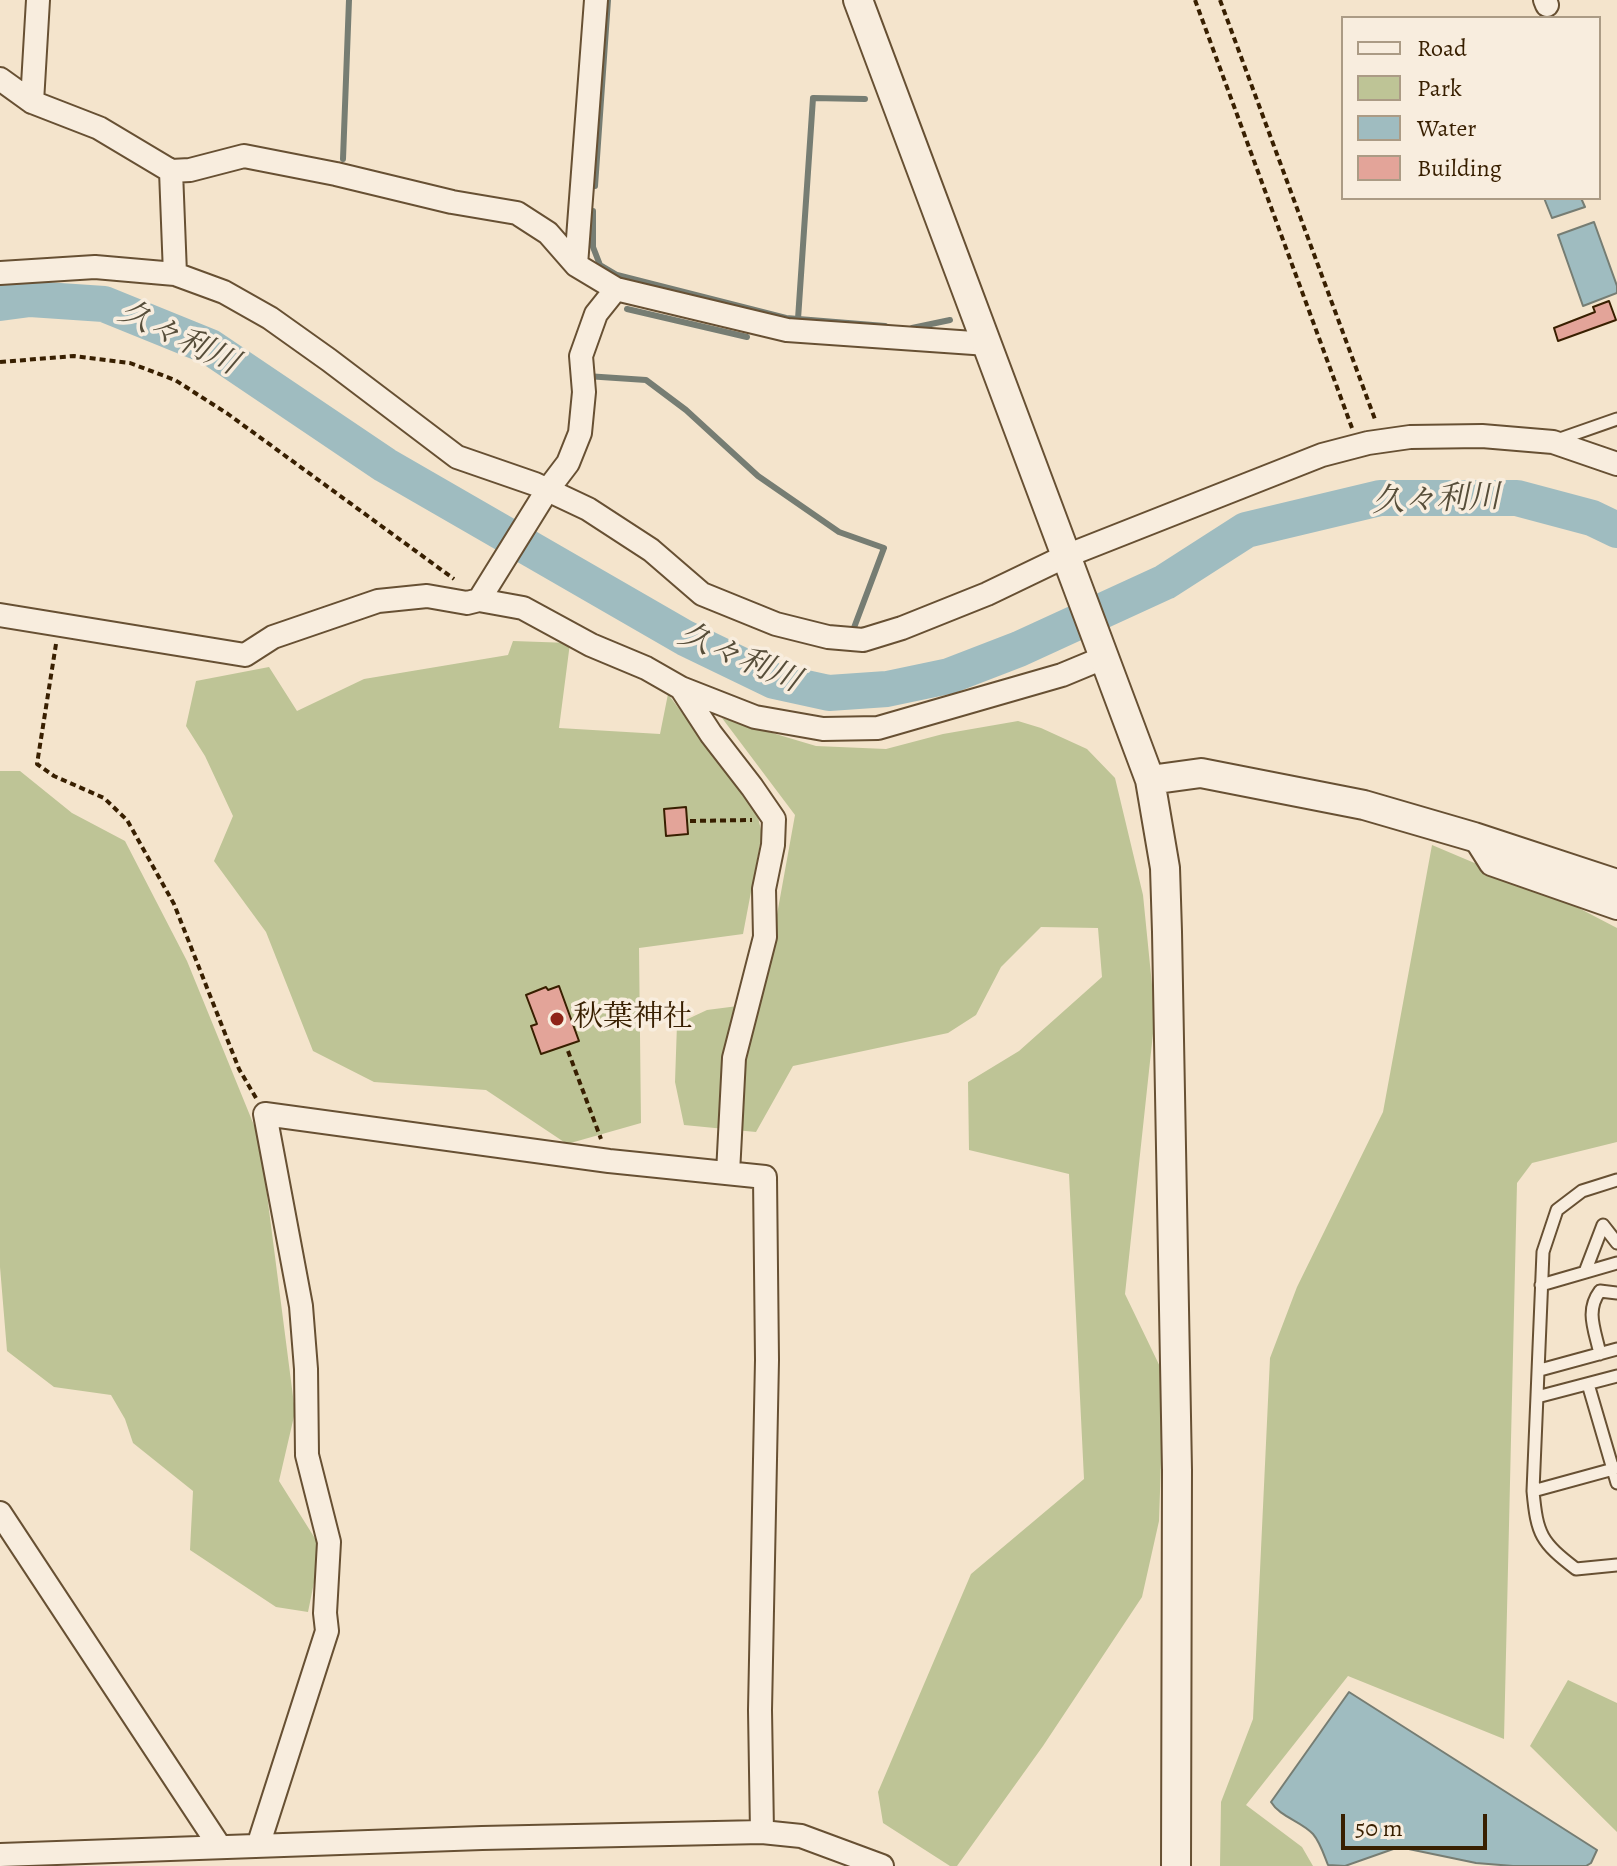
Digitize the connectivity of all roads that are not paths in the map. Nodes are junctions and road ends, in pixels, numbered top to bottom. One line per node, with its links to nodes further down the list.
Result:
1 (38, 0): 5 (street)
2 (596, 0): 7 (street)
3 (858, 0): 11 (street)
4 (0, 79): 5 (street)
5 (32, 102): 6 (street)
6 (171, 171): 7 (street); 9 (street)
7 (576, 265): 10 (street)
8 (0, 273): 9 (street)
9 (175, 274): 15 (street)
10 (616, 289): 11 (street); 15 (street)
11 (988, 344): 16 (street)
12 (1617, 419): 13 (lane)
13 (1553, 442): 14 (street); 16 (street)
14 (1617, 464)
15 (546, 492): 16 (street); 17 (street)
16 (1066, 556): 19 (street)
17 (469, 601): 18 (street); 20 (street)
18 (0, 615)
19 (1103, 658): 20 (street); 21 (street)
20 (681, 688): 25 (street)
21 (1150, 780): 22 (street); 48 (street)
22 (1474, 837): 23 (street); 24 (street)
23 (1617, 884)
24 (1617, 908)
25 (728, 1173): 43 (street); 44 (street)
26 (1617, 1180): 30 (lane)
27 (1617, 1243): 29 (lane)
28 (1617, 1263): 29 (lane)
29 (1585, 1272): 30 (lane)
30 (1541, 1285): 34 (lane)
31 (1617, 1293): 33 (lane)
32 (1617, 1349): 33 (lane)
33 (1600, 1354): 34 (lane)
34 (1540, 1370): 37 (lane)
35 (1617, 1376): 36 (lane)
36 (1588, 1384): 37 (lane); 38 (lane)
37 (1537, 1397): 40 (lane)
38 (1615, 1468): 39 (lane); 40 (lane)
39 (1617, 1483)
40 (1533, 1491): 42 (lane)
41 (0, 1513): 45 (street)
42 (1617, 1565)
43 (762, 1832): 44 (street); 47 (street)
44 (258, 1846): 45 (street)
45 (220, 1847): 46 (street)
46 (0, 1855)
47 (878, 1865)
48 (1176, 1866)

